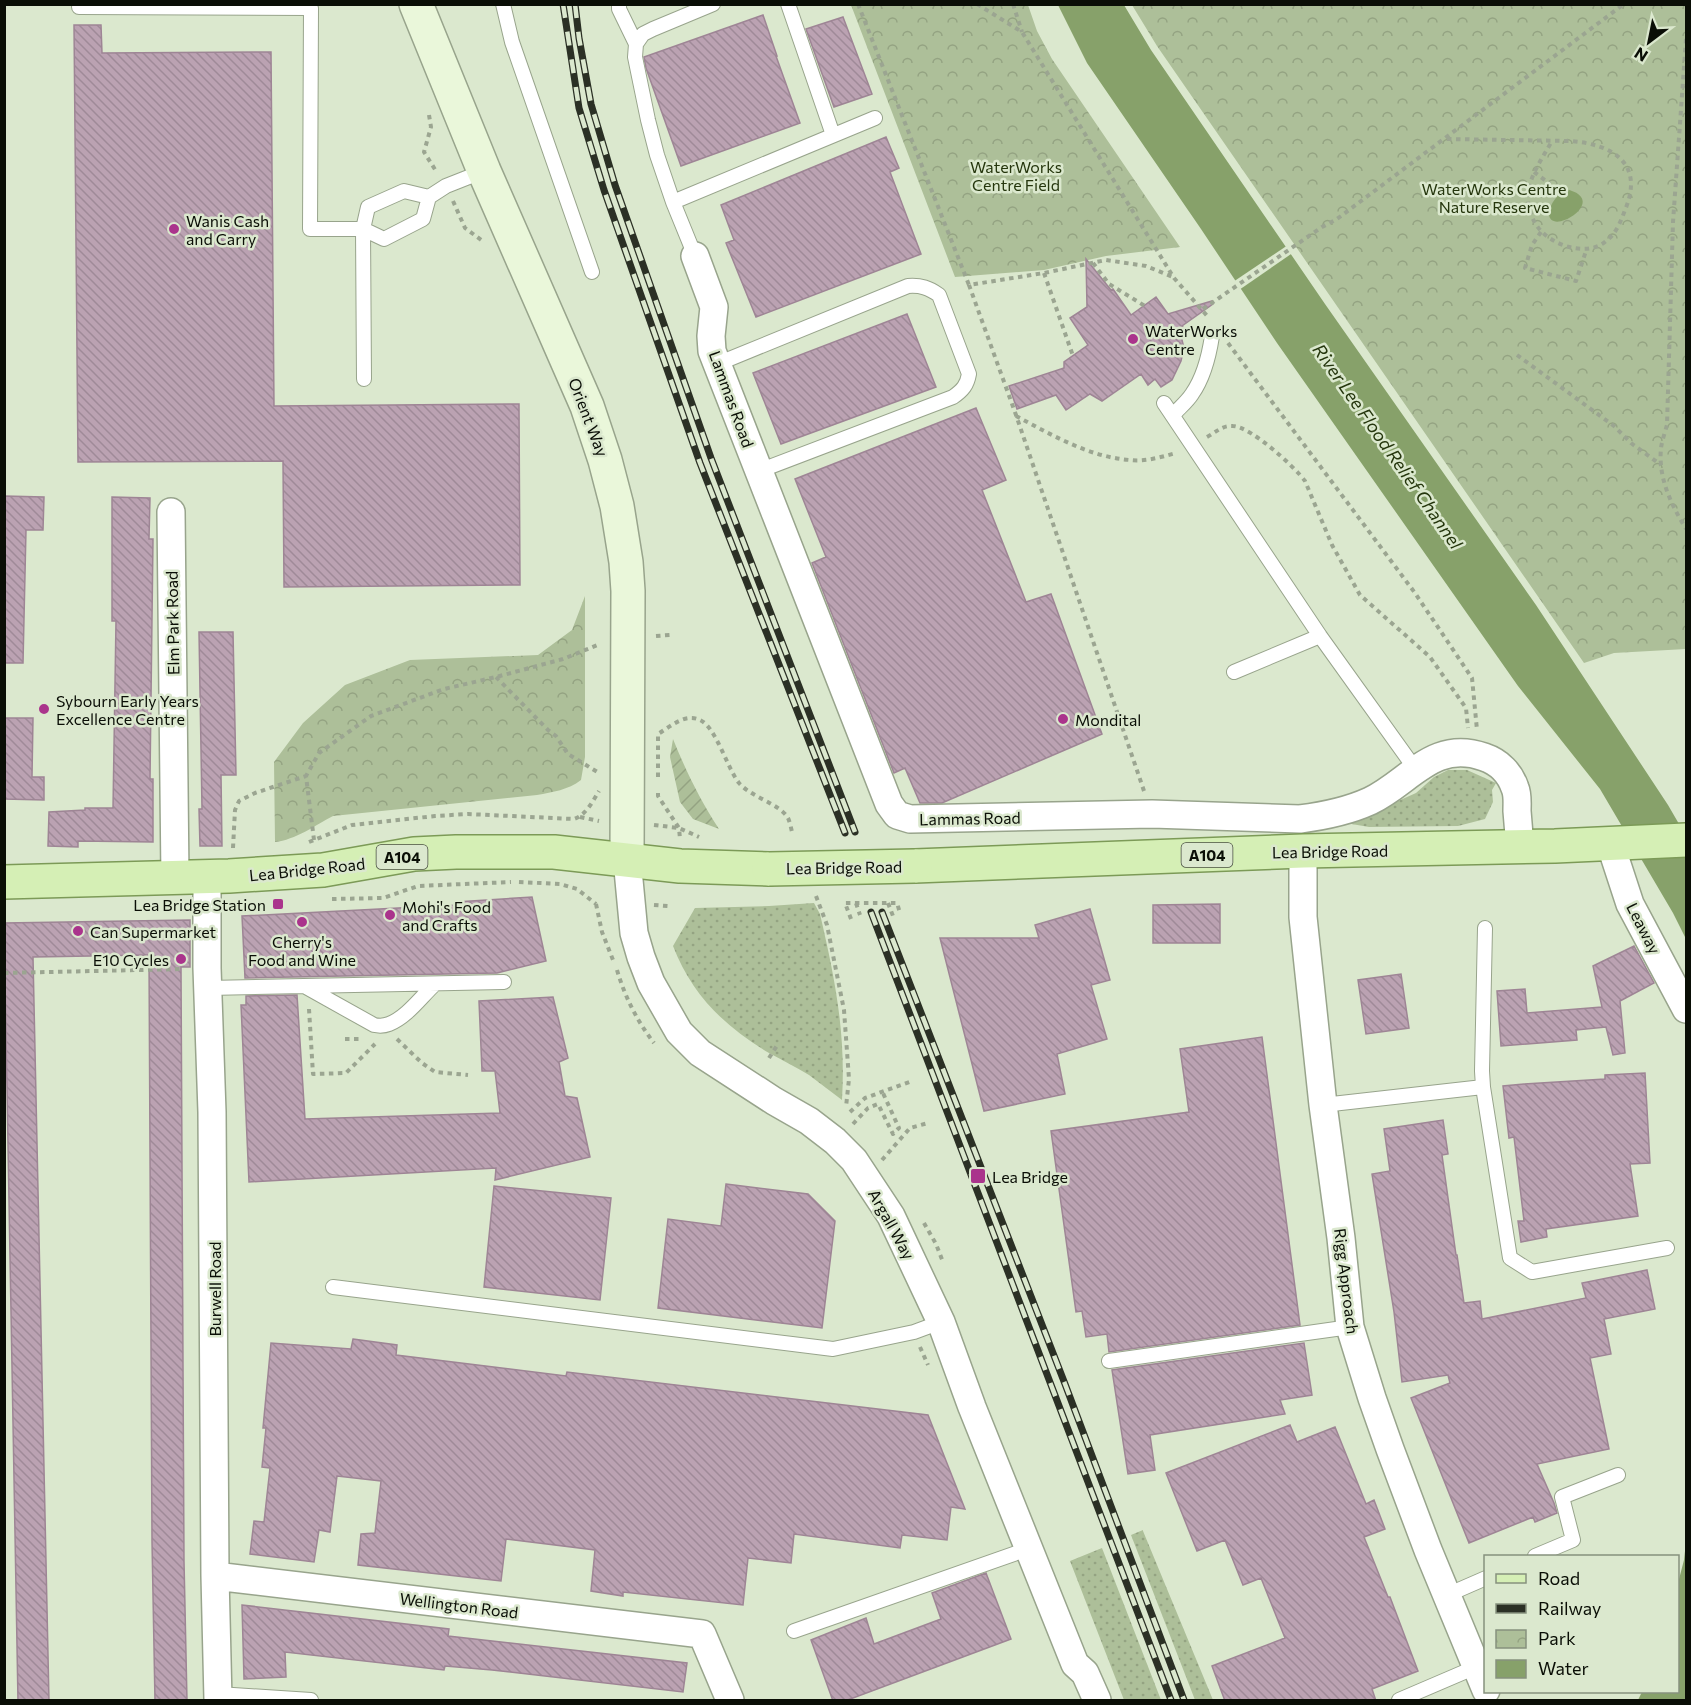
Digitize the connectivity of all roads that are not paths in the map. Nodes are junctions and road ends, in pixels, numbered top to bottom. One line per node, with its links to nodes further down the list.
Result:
1 (416, 4): 10 (street, Orient Way)
2 (503, 4): 15 (lane)
3 (619, 4): 7 (lane)
4 (713, 4): 7 (lane)
5 (788, 4): 9 (lane)
6 (79, 7): 13 (lane)
7 (636, 44): 12 (lane)
8 (875, 117): 9 (lane)
9 (833, 135): 12 (lane)
10 (484, 171): 11 (lane); 30 (street, Orient Way)
11 (429, 196): 13 (lane); 13 (lane)
12 (673, 202): 14 (lane)
13 (363, 229): 18 (lane)
14 (694, 256): 17 (street, Lammas Road)
15 (592, 272)
16 (1212, 329): 20 (lane)
17 (717, 364): 21 (street, Lammas Road); 21 (lane)
18 (364, 379)
19 (1164, 403): 20 (lane)
20 (1173, 415): 23 (lane)
21 (759, 471): 25 (street, Lammas Road)
22 (171, 512): 32 (street, Elm Park Road)
23 (1320, 636): 24 (lane); 25 (lane)
24 (1234, 672)
25 (1416, 770): 28 (street, Lammas Road)
26 (1686, 840): 27 (main road, Lea Bridge Road / A104)
27 (1619, 843): 28 (main road, Lea Bridge Road / A104); 39 (street, Leaway)
28 (1520, 847): 29 (main road, Lea Bridge Road / A104)
29 (1303, 851): 30 (main road, Lea Bridge Road / A104, bridge); 41 (street, Rigg Approach)
30 (627, 859): 31 (main road, Lea Bridge Road / A104); 44 (street, Argall Way)
31 (207, 877): 32 (main road, Lea Bridge Road / A104); 35 (street, Burwell Road)
32 (175, 878): 33 (main road, Lea Bridge Road / A104)
33 (4, 882)
34 (1485, 928): 40 (lane)
35 (207, 978): 38 (lane); 50 (street, Burwell Road)
36 (504, 982): 37 (lane)
37 (435, 984): 38 (lane); 38 (lane)
38 (305, 986)
39 (1686, 1009)
40 (1483, 1087): 41 (lane); 42 (lane)
41 (1323, 1105): 45 (street, Rigg Approach)
42 (1667, 1248)
43 (333, 1287): 44 (lane)
44 (941, 1322): 48 (street, Argall Way)
45 (1350, 1327): 46 (lane); 52 (street, Rigg Approach)
46 (1109, 1361)
47 (1618, 1475): 49 (lane)
48 (1028, 1549): 53 (lane); 54 (street, Argall Way)
49 (1540, 1555)
50 (215, 1575): 56 (street, Burwell Road); 58 (street, Wellington Road)
51 (1484, 1578): 52 (lane)
52 (1447, 1595): 55 (street, Rigg Approach)
53 (794, 1631)
54 (1075, 1664): 59 (street, Argall Way); 60 (street, Argall Way)
55 (1483, 1683): 61 (lane)
56 (218, 1697): 57 (lane)
57 (311, 1701)
58 (730, 1701)
59 (1080, 1701)
60 (1097, 1701)
61 (1399, 1701)

